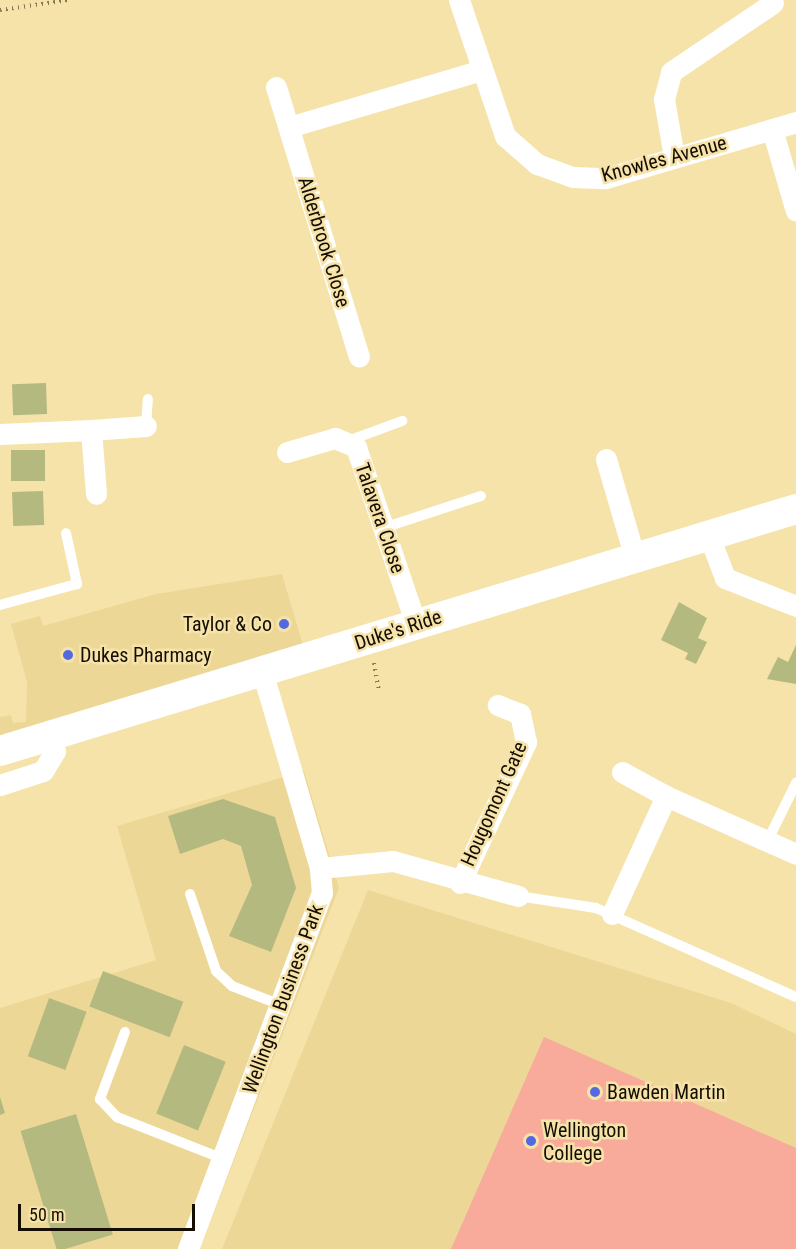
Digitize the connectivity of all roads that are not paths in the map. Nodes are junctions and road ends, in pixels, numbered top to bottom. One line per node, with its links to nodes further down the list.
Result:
1 (459, 0): 3 (street, Knowles Avenue)
2 (773, 3): 8 (street)
3 (481, 70): 6 (street); 8 (street, Knowles Avenue)
4 (276, 87): 6 (street, Alderbrook Close)
5 (796, 122): 7 (street, Knowles Avenue)
6 (289, 127): 10 (street, Alderbrook Close)
7 (772, 129): 8 (street, Knowles Avenue); 9 (street)
8 (674, 158)
9 (796, 211)
10 (359, 357)
11 (147, 399): 13 (lane)
12 (402, 421): 16 (lane)
13 (146, 426): 14 (street)
14 (91, 430): 15 (street); 19 (street)
15 (0, 434)
16 (345, 442): 17 (street, Talavera Close); 22 (street, Talavera Close)
17 (287, 452)
18 (606, 459): 25 (street)
19 (96, 494)
20 (481, 496): 22 (lane)
21 (796, 509): 24 (main road, Duke's Ride)
22 (383, 528): 28 (street, Talavera Close)
23 (66, 533): 26 (lane)
24 (709, 536): 25 (main road, Duke's Ride); 27 (street)
25 (635, 558): 28 (main road, Duke's Ride)
26 (0, 605)
27 (796, 606)
28 (416, 624): 29 (main road, Duke's Ride)
29 (263, 674): 31 (main road, Duke's Ride); 39 (street, Wellington Business Park)
30 (498, 705): 40 (street, Hougomont Gate)
31 (51, 736): 32 (main road, Duke's Ride); 35 (street)
32 (0, 751)
33 (622, 772): 36 (street)
34 (796, 783): 37 (lane)
35 (0, 785)
36 (666, 796): 37 (street); 43 (street)
37 (768, 840): 38 (street)
38 (796, 854)
39 (320, 868): 40 (street); 45 (street, Wellington Business Park)
40 (460, 883): 42 (street)
41 (190, 894): 45 (lane)
42 (518, 896): 43 (lane)
43 (612, 914): 44 (lane)
44 (796, 997)
45 (281, 1005): 47 (street, Wellington Business Park)
46 (125, 1032): 47 (lane)
47 (223, 1159): 48 (street, Wellington Business Park)
48 (188, 1249)

